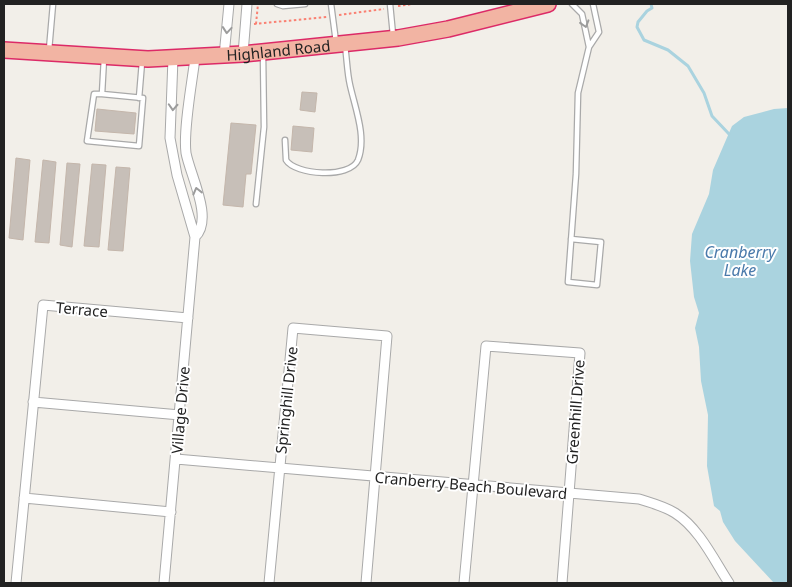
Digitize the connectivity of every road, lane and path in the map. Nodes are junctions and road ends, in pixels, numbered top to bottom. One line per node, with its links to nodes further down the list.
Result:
1 (53, 4): 18 (lane)
2 (229, 4): 20 (street, one-way to 20)
3 (247, 4): 19 (street)
4 (258, 4): 12 (path)
5 (277, 4): 6 (lane)
6 (305, 4)
7 (331, 4): 14 (lane)
8 (390, 4): 13 (lane)
9 (548, 4): 13 (highway, Highland Road)
10 (572, 4): 15 (lane, one-way to 15)
11 (593, 4): 15 (lane)
12 (256, 24)
13 (394, 39): 14 (highway, Highland Road)
14 (341, 45): 17 (highway, Highland Road); 27 (lane)
15 (589, 47): 30 (lane)
16 (4, 50): 18 (highway, Highland Road)
17 (263, 52): 19 (highway, Highland Road); 28 (lane)
18 (49, 54): 21 (highway, Highland Road)
19 (243, 54): 20 (highway, Highland Road)
20 (224, 56): 23 (highway, Highland Road)
21 (104, 57): 24 (highway, Highland Road); 25 (lane)
22 (173, 58): 23 (highway, Highland Road); 24 (highway, Highland Road); 29 (street, Village Drive, one-way to 29)
23 (195, 58): 29 (street, Village Drive, one-way to 23)
24 (142, 59): 26 (lane)
25 (102, 94): 26 (lane); 26 (lane)
26 (139, 98)
27 (285, 140)
28 (256, 204)
29 (195, 237): 31 (street, Village Drive)
30 (572, 239): 30 (lane)
31 (188, 318): 32 (street, Terrace); 33 (street, Village Drive)
32 (33, 402): 33 (street); 39 (street)
33 (180, 415): 34 (street, Village Drive)
34 (176, 459): 35 (street, Cranberry Beach Boulevard); 40 (street, Village Drive)
35 (279, 468): 36 (street, Cranberry Beach Boulevard); 36 (street, Springhill Drive); 43 (street)
36 (376, 476): 37 (street, Cranberry Beach Boulevard); 44 (street)
37 (474, 485): 38 (street, Cranberry Beach Boulevard); 38 (street, Greenhill Drive); 45 (street)
38 (569, 493): 46 (street); 47 (street, Cranberry Beach Boulevard)
39 (24, 498): 40 (street); 41 (street)
40 (171, 512): 42 (street, Village Drive)
41 (16, 583)
42 (164, 583)
43 (269, 583)
44 (366, 583)
45 (464, 583)
46 (562, 583)
47 (729, 583)

